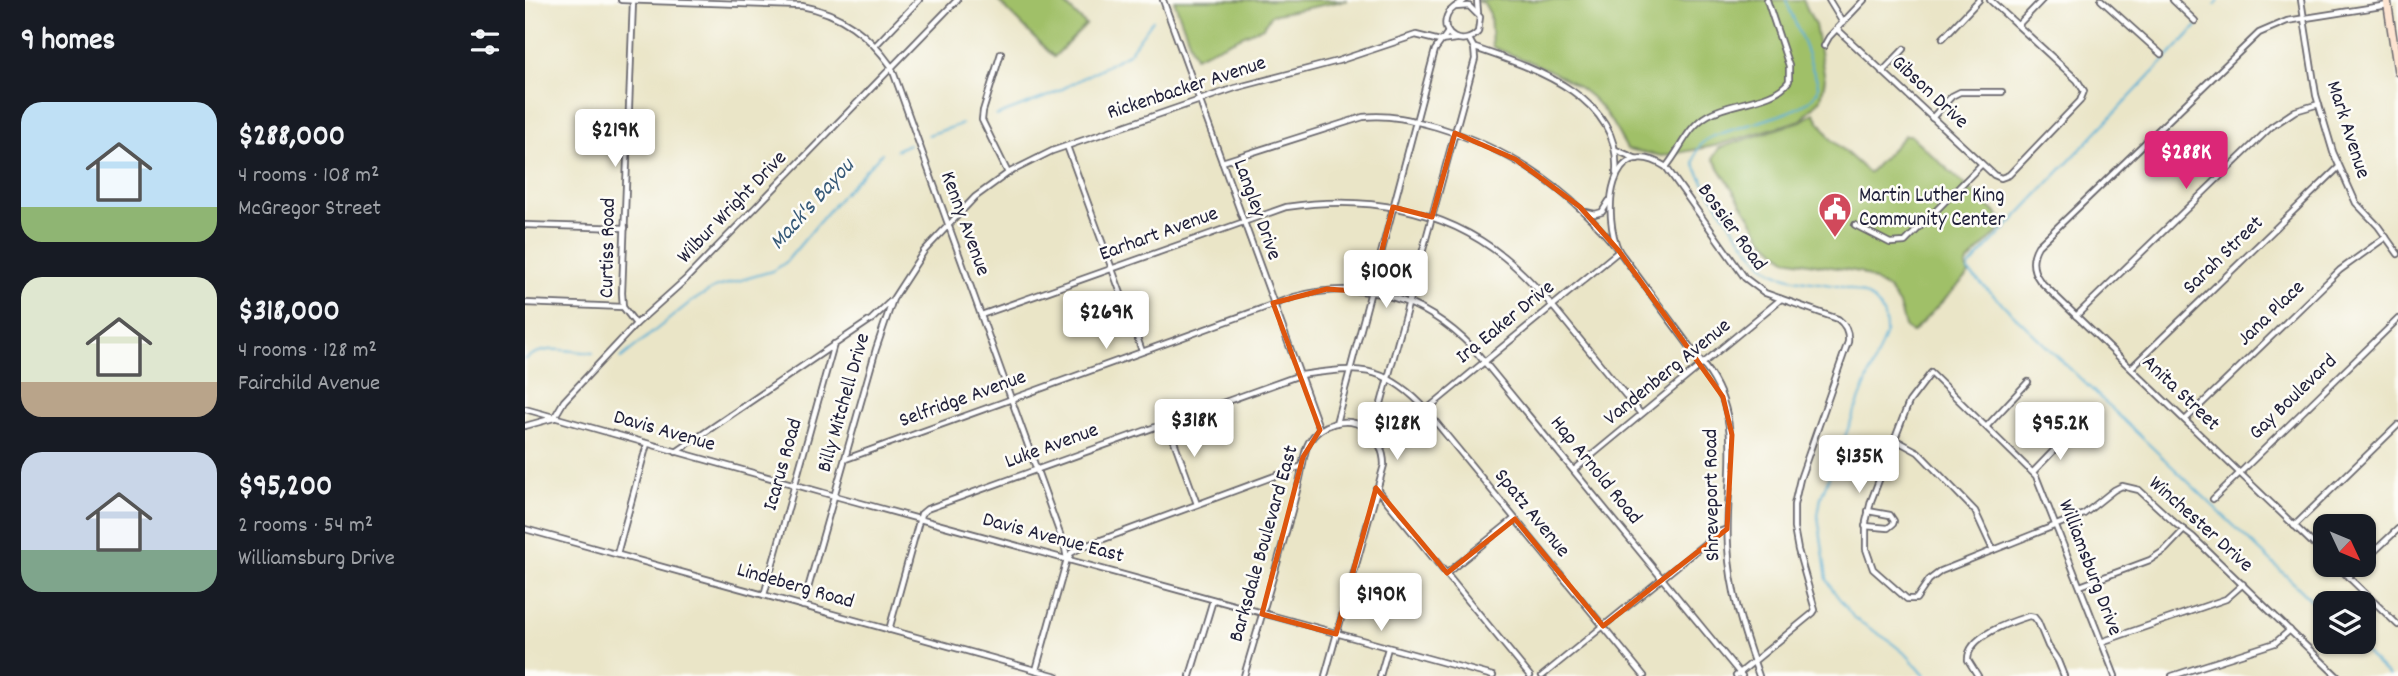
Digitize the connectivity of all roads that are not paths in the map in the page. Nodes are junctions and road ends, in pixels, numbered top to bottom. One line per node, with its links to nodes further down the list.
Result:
1 (621, 0): 2 (street, Kenny Avenue)
2 (633, 0): 31 (street, Kenny Avenue); 63 (street, Curtiss Road)
3 (919, 0): 31 (street)
4 (957, 0): 37 (street, Wilbur Wright Drive)
5 (1163, 0): 41 (street, Langley Drive)
6 (1465, 0): 18 (street)
7 (1477, 0): 19 (street)
8 (1767, 0): 51 (street)
9 (1829, 0): 23 (street)
10 (1864, 0): 23 (street)
11 (1979, 0): 27 (street)
12 (1990, 0): 24 (street)
13 (2042, 0): 24 (street)
14 (2101, 0): 36 (street)
15 (2173, 0): 22 (street)
16 (2301, 0): 20 (street, Mark Avenue)
17 (2387, 3): 20 (street); 21 (main road)
18 (1455, 7): 19 (street); 26 (street)
19 (1480, 17): 29 (street)
20 (2303, 18): 42 (street, Mark Avenue); 77 (street, Anita Street)
21 (2394, 18): 39 (main road)
22 (2195, 21)
23 (1843, 23): 25 (street)
24 (2018, 25): 50 (street, Gibson Drive)
25 (1836, 29): 32 (street); 38 (street, Gibson Drive)
26 (1448, 32): 28 (street); 30 (street)
27 (1943, 38)
28 (1457, 39): 29 (street); 30 (street, Rickenbacker Avenue)
29 (1469, 39): 33 (street)
30 (1440, 41): 41 (street, Rickenbacker Avenue); 44 (street)
31 (875, 46): 37 (street, Kenny Avenue)
32 (1824, 46)
33 (1474, 48): 45 (street); 47 (street, Shreveport Road)
34 (1904, 49): 38 (street)
35 (1001, 53): 53 (street)
36 (2161, 54)
37 (891, 66): 60 (street, Kenny Avenue); 79 (street, Wilbur Wright Drive)
38 (1882, 72): 43 (street, Gibson Drive)
39 (2398, 72)
40 (2002, 92): 43 (street)
41 (1199, 100): 46 (street, Rickenbacker Avenue); 49 (street, Langley Drive)
42 (2319, 104): 52 (street, Mark Avenue); 77 (street)
43 (1932, 118): 50 (street, Gibson Drive)
44 (1417, 121): 45 (street); 49 (street); 56 (street)
45 (1455, 133): 57 (street); 58 (street)
46 (1067, 145): 53 (street, Rickenbacker Avenue); 67 (street)
47 (1616, 149): 48 (street); 54 (street, Shreveport Road)
48 (1640, 159): 51 (street); 54 (street)
49 (1223, 162): 59 (street, Langley Drive)
50 (1982, 164): 62 (street)
51 (1666, 167): 70 (street, Bossier Road)
52 (2339, 167): 64 (street, Mark Avenue); 84 (street, Sarah Street)
53 (1009, 173): 60 (street, Rickenbacker Avenue)
54 (1615, 177): 55 (street, Shreveport Road)
55 (1611, 197): 57 (street); 65 (street, Shreveport Road)
56 (1393, 207): 58 (street, Earhart Avenue); 59 (street, Earhart Avenue); 68 (street)
57 (1585, 212): 65 (street)
58 (1432, 217): 71 (street); 74 (street, Earhart Avenue)
59 (1243, 221): 67 (street, Earhart Avenue); 73 (street, Langley Drive)
60 (947, 224): 69 (street, Billy Mitchell Drive); 76 (street, Kenny Avenue)
61 (525, 225): 63 (street)
62 (1855, 225)
63 (625, 229): 75 (street, Curtiss Road)
64 (2386, 237): 66 (street, Mark Avenue); 94 (street, Jana Place)
65 (1619, 251): 74 (street, Ira Eaker Drive); 83 (street, Shreveport Road)
66 (2398, 254)
67 (1113, 268): 76 (street, Earhart Avenue); 81 (street)
68 (1371, 292): 71 (street, Selfridge Avenue); 73 (street, Selfridge Avenue); 85 (street)
69 (893, 299): 80 (street); 107 (street, Billy Mitchell Drive)
70 (1781, 299): 83 (street, Vandenberg Avenue); 150 (street, Bossier Road)
71 (1409, 302): 82 (street, Hap Arnold Road); 87 (street)
72 (525, 303): 75 (street)
73 (1273, 303): 81 (street, Selfridge Avenue); 86 (street, Langley Drive)
74 (1552, 306): 82 (street, Ira Eaker Drive); 92 (street, Earhart Avenue)
75 (623, 307): 79 (street, Curtiss Road)
76 (981, 315): 89 (street, Kenny Avenue)
77 (2076, 316): 84 (street, Anita Street)
78 (2398, 319): 112 (street, Gay Boulevard)
79 (636, 324): 93 (street, Wilbur Wright Drive)
80 (834, 344): 106 (street); 113 (street, Icarus Road)
81 (1142, 351): 89 (street, Selfridge Avenue)
82 (1484, 361): 91 (street, Ira Eaker Drive); 110 (street, Hap Arnold Road)
83 (1703, 364): 92 (street, Vandenberg Avenue); 125 (street, Shreveport Road)
84 (2131, 368): 94 (street, Anita Street)
85 (1350, 369): 86 (street, Luke Avenue); 87 (street, Luke Avenue); 96 (street)
86 (1300, 375): 95 (street, Luke Avenue); 100 (street, Langley Drive)
87 (1388, 378): 91 (street, Spatz Avenue); 101 (street)
88 (2028, 382): 99 (street)
89 (1011, 399): 107 (street, Selfridge Avenue); 109 (street, Kenny Avenue)
90 (525, 409): 93 (street, Davis Avenue)
91 (1426, 410): 105 (street, Ira Eaker Drive); 120 (street, Spatz Avenue)
92 (1641, 414): 110 (street, Vandenberg Avenue)
93 (554, 418): 98 (street); 104 (street, Davis Avenue)
94 (2185, 420): 112 (street, Anita Street)
95 (1167, 422): 109 (street, Luke Avenue); 117 (street)
96 (1336, 423): 100 (street, Barksdale Boulevard East); 101 (street)
97 (2398, 425): 123 (street)
98 (525, 426)
99 (1987, 426): 103 (street, Williamsburg Drive); 111 (street, Williamsburg Drive)
100 (1320, 430): 108 (street, Barksdale Boulevard East)
101 (1373, 435): 105 (street)
102 (2076, 435): 111 (street)
103 (1894, 439): 118 (street, Williamsburg Drive); 130 (street)
104 (647, 444): 106 (street, Davis Avenue); 131 (street)
105 (1381, 447): 114 (street)
106 (676, 452): 113 (street, Davis Avenue)
107 (845, 459): 115 (street, Billy Mitchell Drive)
108 (1303, 466): 117 (street); 142 (street, Barksdale Boulevard East)
109 (1036, 470): 119 (street, Luke Avenue); 132 (street, Kenny Avenue)
110 (1574, 470): 135 (street, Hap Arnold Road)
111 (2033, 472): 122 (street, Williamsburg Drive)
112 (2240, 473): 116 (street, Gay Boulevard); 123 (street, Anita Street)
113 (795, 485): 115 (street, Davis Avenue); 138 (street, Icarus Road)
114 (1376, 488): 133 (street); 147 (street)
115 (835, 496): 119 (street, Davis Avenue East); 141 (street, Billy Mitchell Drive)
116 (2213, 499)
117 (1197, 504): 132 (street)
118 (1868, 511): 121 (street, Williamsburg Drive); 121 (street)
119 (921, 519): 132 (street, Davis Avenue East); 145 (street)
120 (1515, 519): 133 (street); 144 (street, Spatz Avenue)
121 (1865, 526): 140 (street, Williamsburg Drive)
122 (2056, 526): 127 (street, Winchester Drive); 130 (street, Winchester Drive); 137 (street, Williamsburg Drive)
123 (2294, 526): 128 (street, Anita Street)
124 (525, 529): 131 (street, Lindeberg Road)
125 (1727, 529): 135 (street); 150 (street, Shreveport Road)
126 (2398, 529): 129 (street)
127 (2184, 530): 136 (street, Winchester Drive); 137 (street)
128 (2313, 544)
129 (2377, 549)
130 (1993, 550): 140 (street, Winchester Drive)
131 (617, 554): 138 (street, Lindeberg Road)
132 (1067, 559): 139 (street, Davis Avenue East); 151 (street)
133 (1447, 573): 159 (street)
134 (2349, 578): 143 (street)
135 (1662, 579): 144 (street); 152 (street, Hap Arnold Road)
136 (2243, 584): 146 (street, Winchester Drive); 148 (street)
137 (2080, 586): 148 (street, Williamsburg Drive)
138 (764, 595): 141 (street, Lindeberg Road)
139 (1213, 600): 142 (street, Davis Avenue East); 154 (street)
140 (1913, 600)
141 (803, 606): 145 (street, Lindeberg Road)
142 (1262, 614): 147 (street, Davis Avenue East); 155 (street, Barksdale Boulevard East)
143 (2398, 625)
144 (1603, 626): 160 (street); 161 (street, Spatz Avenue)
145 (889, 630): 151 (street, Lindeberg Road)
146 (2290, 630): 166 (street); 167 (street, Winchester Drive)
147 (1336, 634): 149 (street, Davis Avenue East); 156 (street)
148 (2101, 642): 165 (street, Williamsburg Drive)
149 (1388, 648): 157 (street); 158 (street, Davis Avenue East)
150 (1754, 662): 152 (street); 162 (street, Shreveport Road)
151 (1036, 670): 153 (street, Lindeberg Road)
152 (1739, 675)
153 (1057, 676)
154 (1190, 676)
155 (1244, 676)
156 (1325, 676)
157 (1380, 676)
158 (1493, 676)
159 (1529, 676)
160 (1542, 676)
161 (1644, 676)
162 (1759, 676)
163 (1979, 676): 164 (street)
164 (2064, 676)
165 (2115, 676)
166 (2175, 676)
167 (2337, 676)

